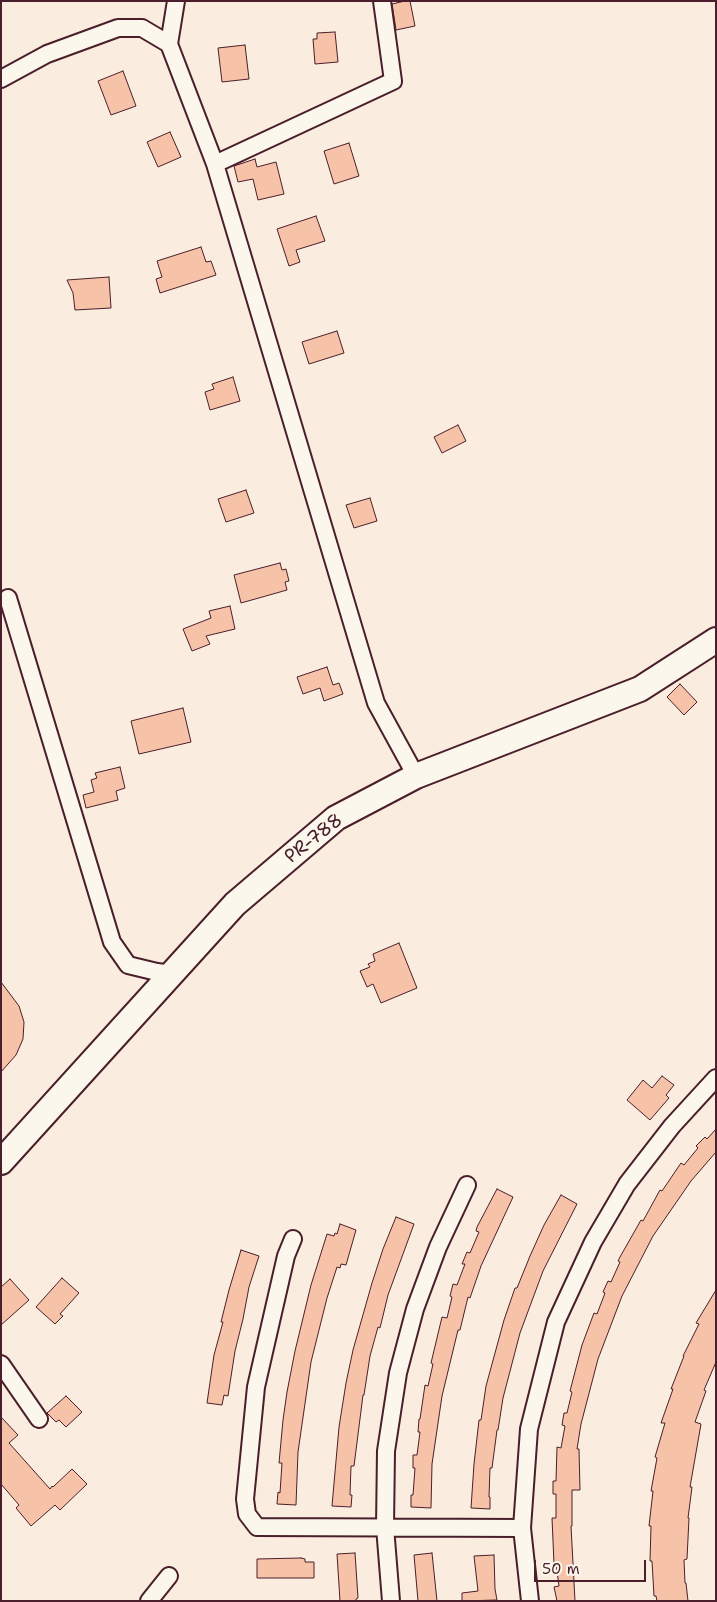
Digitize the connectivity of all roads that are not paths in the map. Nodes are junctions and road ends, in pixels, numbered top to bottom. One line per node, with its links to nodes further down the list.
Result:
1 (176, 1): 3 (street)
2 (382, 1): 5 (street)
3 (169, 44): 4 (street); 5 (street)
4 (1, 79)
5 (215, 164): 8 (street)
6 (8, 598): 9 (street)
7 (716, 640): 8 (street, PR-788 / PR-788)
8 (416, 776): 9 (street, PR-788 / PR-788)
9 (172, 974): 11 (street, PR-788 / PR-788)
10 (716, 1078): 17 (street)
11 (1, 1162)
12 (467, 1185): 16 (street)
13 (293, 1239): 16 (street)
14 (1, 1364): 15 (street)
15 (39, 1419)
16 (385, 1527): 17 (street); 20 (street)
17 (522, 1528): 21 (street)
18 (169, 1576): 19 (street)
19 (149, 1601)
20 (390, 1601)
21 (530, 1601)

